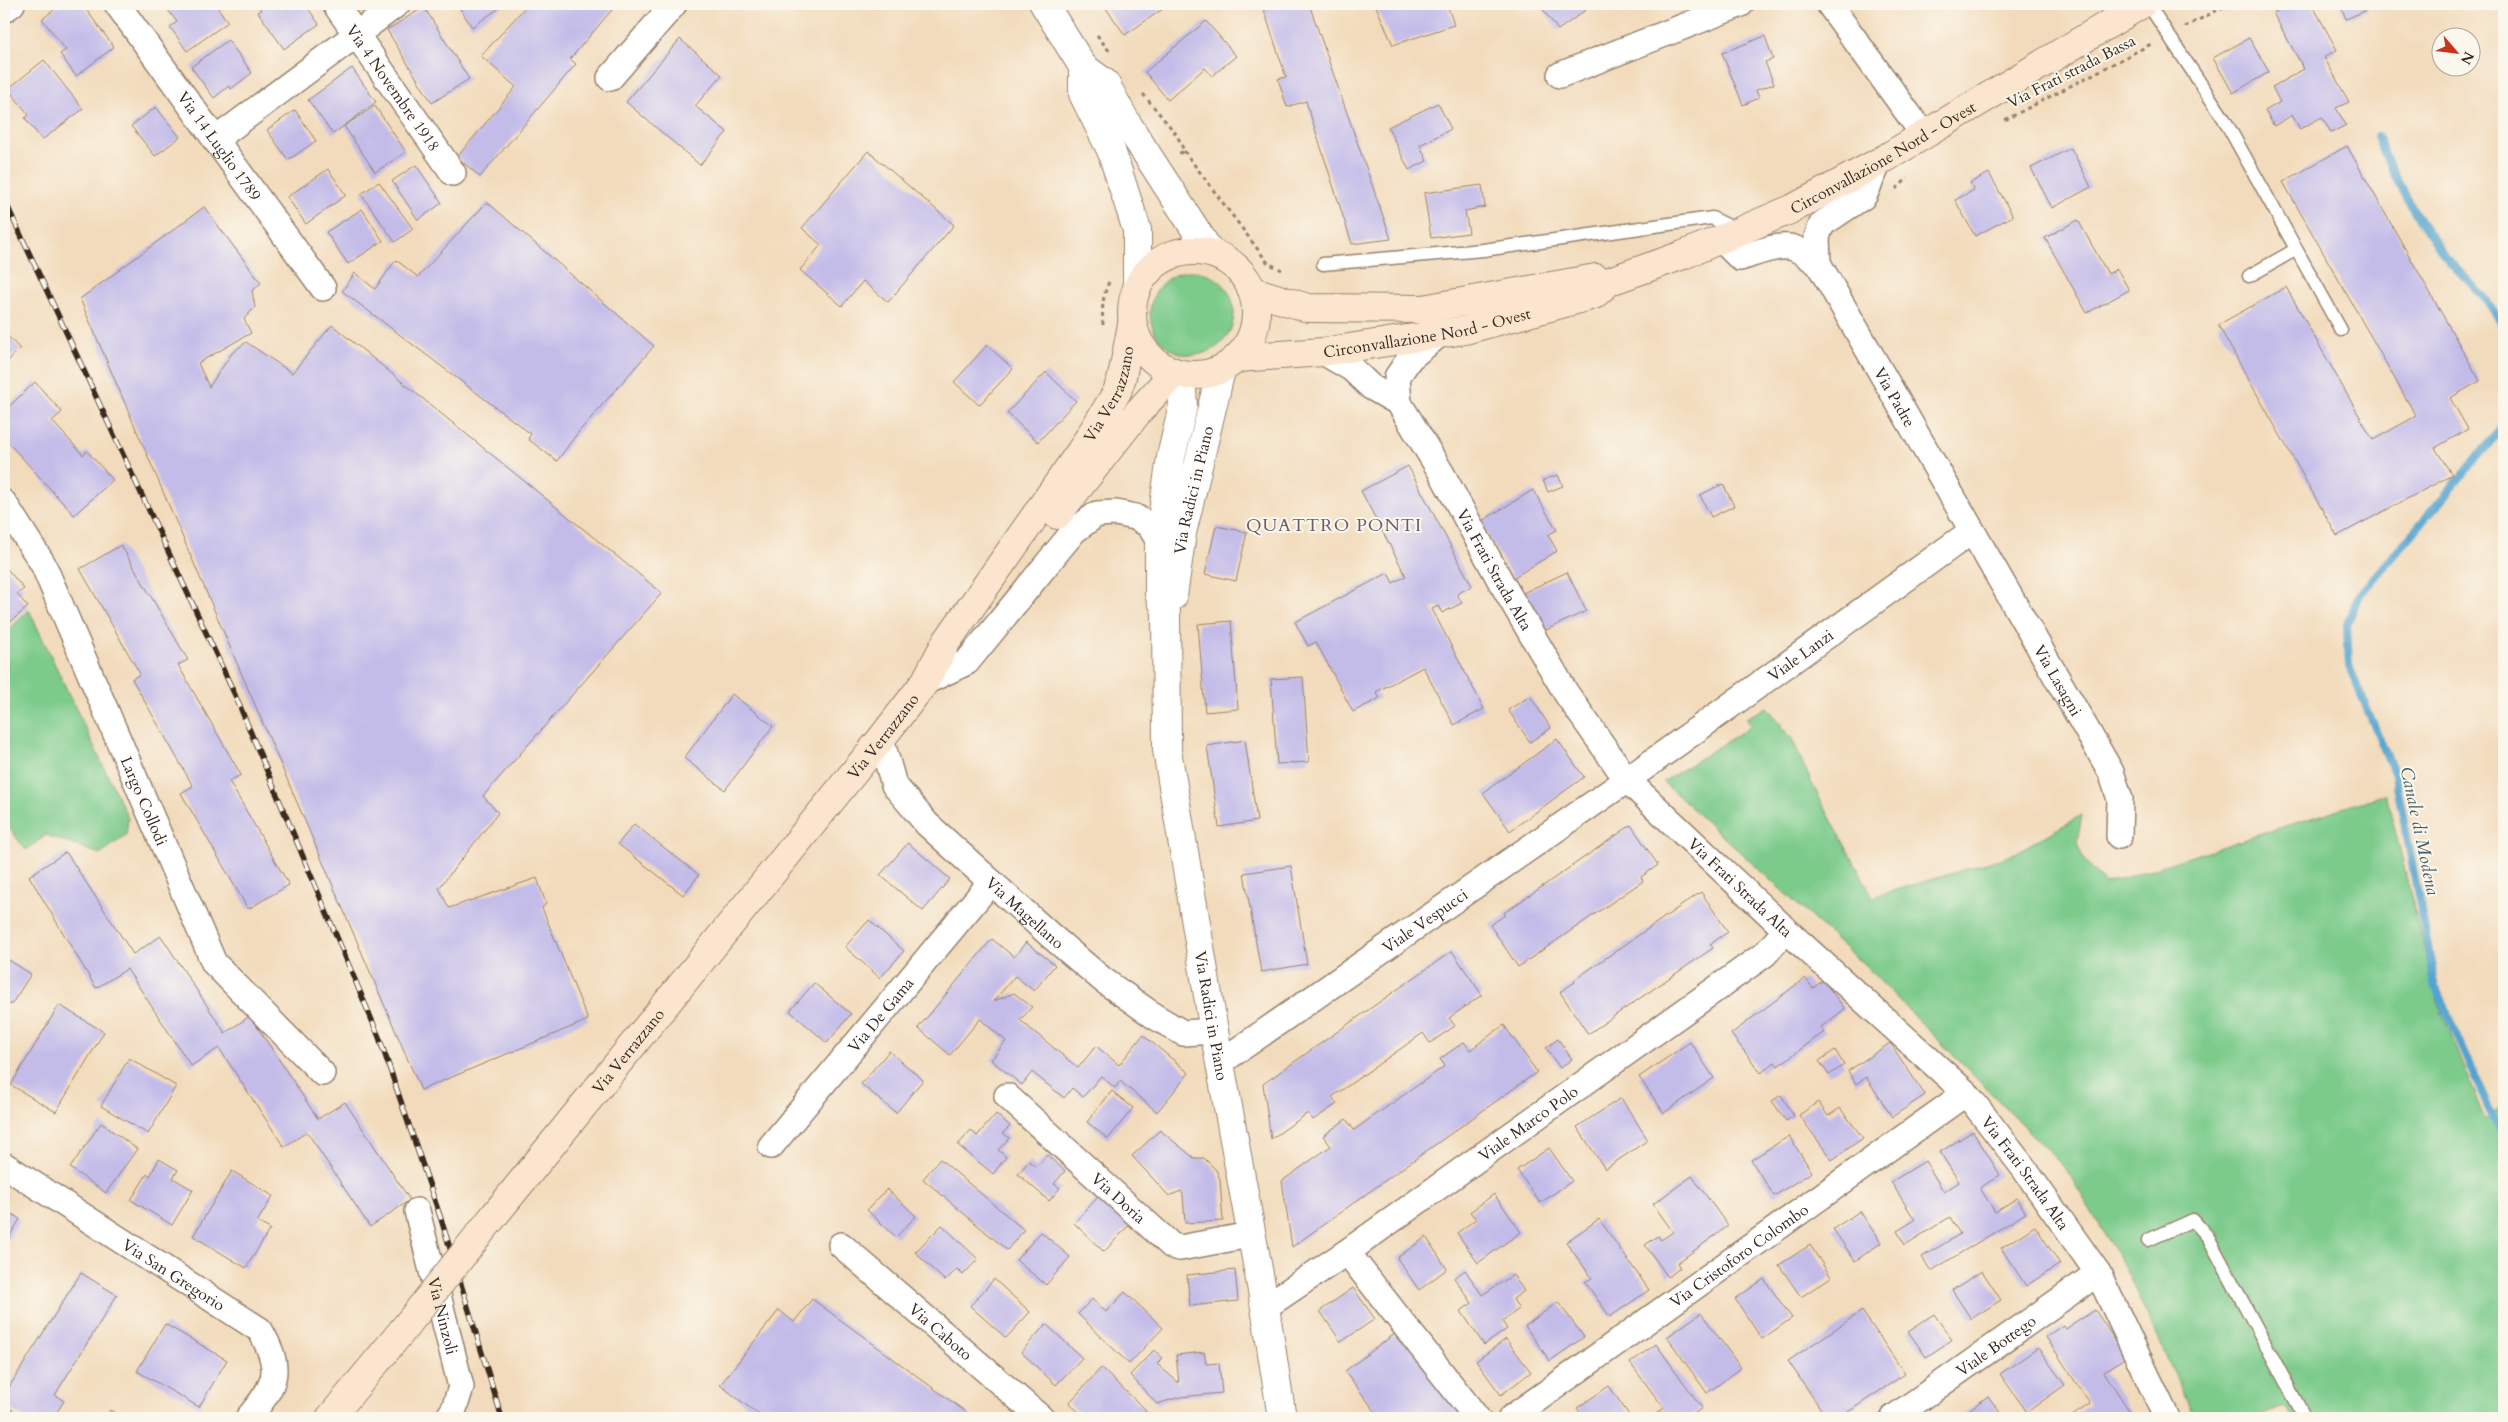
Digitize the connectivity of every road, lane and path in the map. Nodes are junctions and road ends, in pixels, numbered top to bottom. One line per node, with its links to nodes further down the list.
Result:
1 (12, 4): 12 (street)
2 (117, 4): 20 (street, Via 14 Luglio 1789)
3 (335, 4): 13 (street, Via 4 Novembre 1918)
4 (397, 4): 13 (street)
5 (674, 4): 17 (street)
6 (1044, 4): 15 (street)
7 (1741, 4): 16 (street)
8 (1829, 4): 19 (street)
9 (2142, 4): 19 (main road, Circonvallazione Nord - Ovest)
10 (2148, 4): 14 (lane)
11 (2229, 4): 14 (path, Via Frati strada Bassa)
12 (4, 10)
13 (356, 32): 20 (street); 23 (street, Via 4 Novembre 1918)
14 (2170, 34): 18 (path, Via Frati strada Bassa); 27 (lane)
15 (1084, 67): 28 (street); 34 (street)
16 (1560, 75)
17 (610, 78)
18 (1999, 123)
19 (1922, 134): 22 (main road, Circonvallazione Nord - Ovest)
20 (215, 140): 35 (street, Via 14 Luglio 1789)
21 (1184, 151): 31 (path)
22 (1879, 162): 26 (main road, Circonvallazione Nord - Ovest); 29 (street, Via Padre)
23 (452, 173)
24 (1909, 177): 25 (path)
25 (1890, 194)
26 (1730, 235): 29 (street, Via Padre); 30 (lane); 33 (main road, Circonvallazione Nord - Ovest)
27 (2295, 250): 32 (lane); 38 (lane)
28 (1210, 252): 34 (main road); 36 (main road)
29 (1818, 263): 45 (street, Via Padre)
30 (1323, 264)
31 (1286, 272)
32 (2249, 276)
33 (1610, 281): 36 (main road, Circonvallazione Nord - Ovest); 39 (main road, Circonvallazione Nord - Ovest)
34 (1137, 287): 37 (main road)
35 (323, 288)
36 (1253, 291): 41 (main road, Via Radici in Piano)
37 (1132, 324): 42 (main road); 48 (main road, Via Verrazzano)
38 (2340, 330)
39 (1441, 333): 40 (main road, Circonvallazione Nord - Ovest); 43 (street)
40 (1323, 352): 41 (main road, Circonvallazione Nord - Ovest); 43 (street, Via Frati Strada Alta)
41 (1229, 364): 42 (main road); 47 (street, Via Radici in Piano)
42 (1177, 374): 46 (street, Via Radici in Piano); 48 (main road, Via Verrazzano)
43 (1399, 403): 50 (street, Via Frati Strada Alta)
44 (4, 505): 56 (street, Largo Collodi)
45 (1972, 531): 50 (street, Viale Lanzi); 51 (street, Via Lasagni)
46 (1159, 541): 47 (street, Via Radici in Piano); 48 (street, Via Verrazzano)
47 (1166, 611): 54 (street, Via Radici in Piano)
48 (925, 682): 49 (main road, Via Verrazzano)
49 (881, 739): 52 (street, Via Magellano); 69 (main road, Via Verrazzano, bridge)
50 (1627, 780): 53 (street, Via Frati Strada Alta); 55 (street, Viale Vespucci)
51 (2119, 836)
52 (991, 882): 54 (street, Via Magellano); 59 (street, Via De Gama)
53 (1786, 930): 57 (street, Via Frati Strada Alta); 65 (street, Viale Marco Polo)
54 (1214, 1031): 55 (street, Via Radici in Piano)
55 (1220, 1062): 62 (street, Via Radici in Piano)
56 (322, 1074)
57 (1966, 1093): 66 (street, Via Frati Strada Alta); 74 (street, Via Cristoforo Colombo)
58 (1007, 1096): 62 (street, Via Doria)
59 (771, 1146)
60 (4, 1165): 68 (street, Via San Gregorio)
61 (417, 1211): 70 (street, Via Ninzoli)
62 (1250, 1234): 67 (street, Via Radici in Piano)
63 (2148, 1240): 77 (lane)
64 (841, 1245): 71 (street, Via Caboto)
65 (1347, 1252): 67 (street, Viale Marco Polo); 73 (street)
66 (2098, 1272): 75 (street, Viale Bottego); 76 (street, Via Frati Strada Alta)
67 (1265, 1307): 72 (street, Via Radici in Piano)
68 (248, 1418)
69 (330, 1418)
70 (448, 1418)
71 (1041, 1418)
72 (1282, 1418)
73 (1477, 1418)
74 (1512, 1418)
75 (1893, 1418)
76 (2167, 1418)
77 (2305, 1418)

